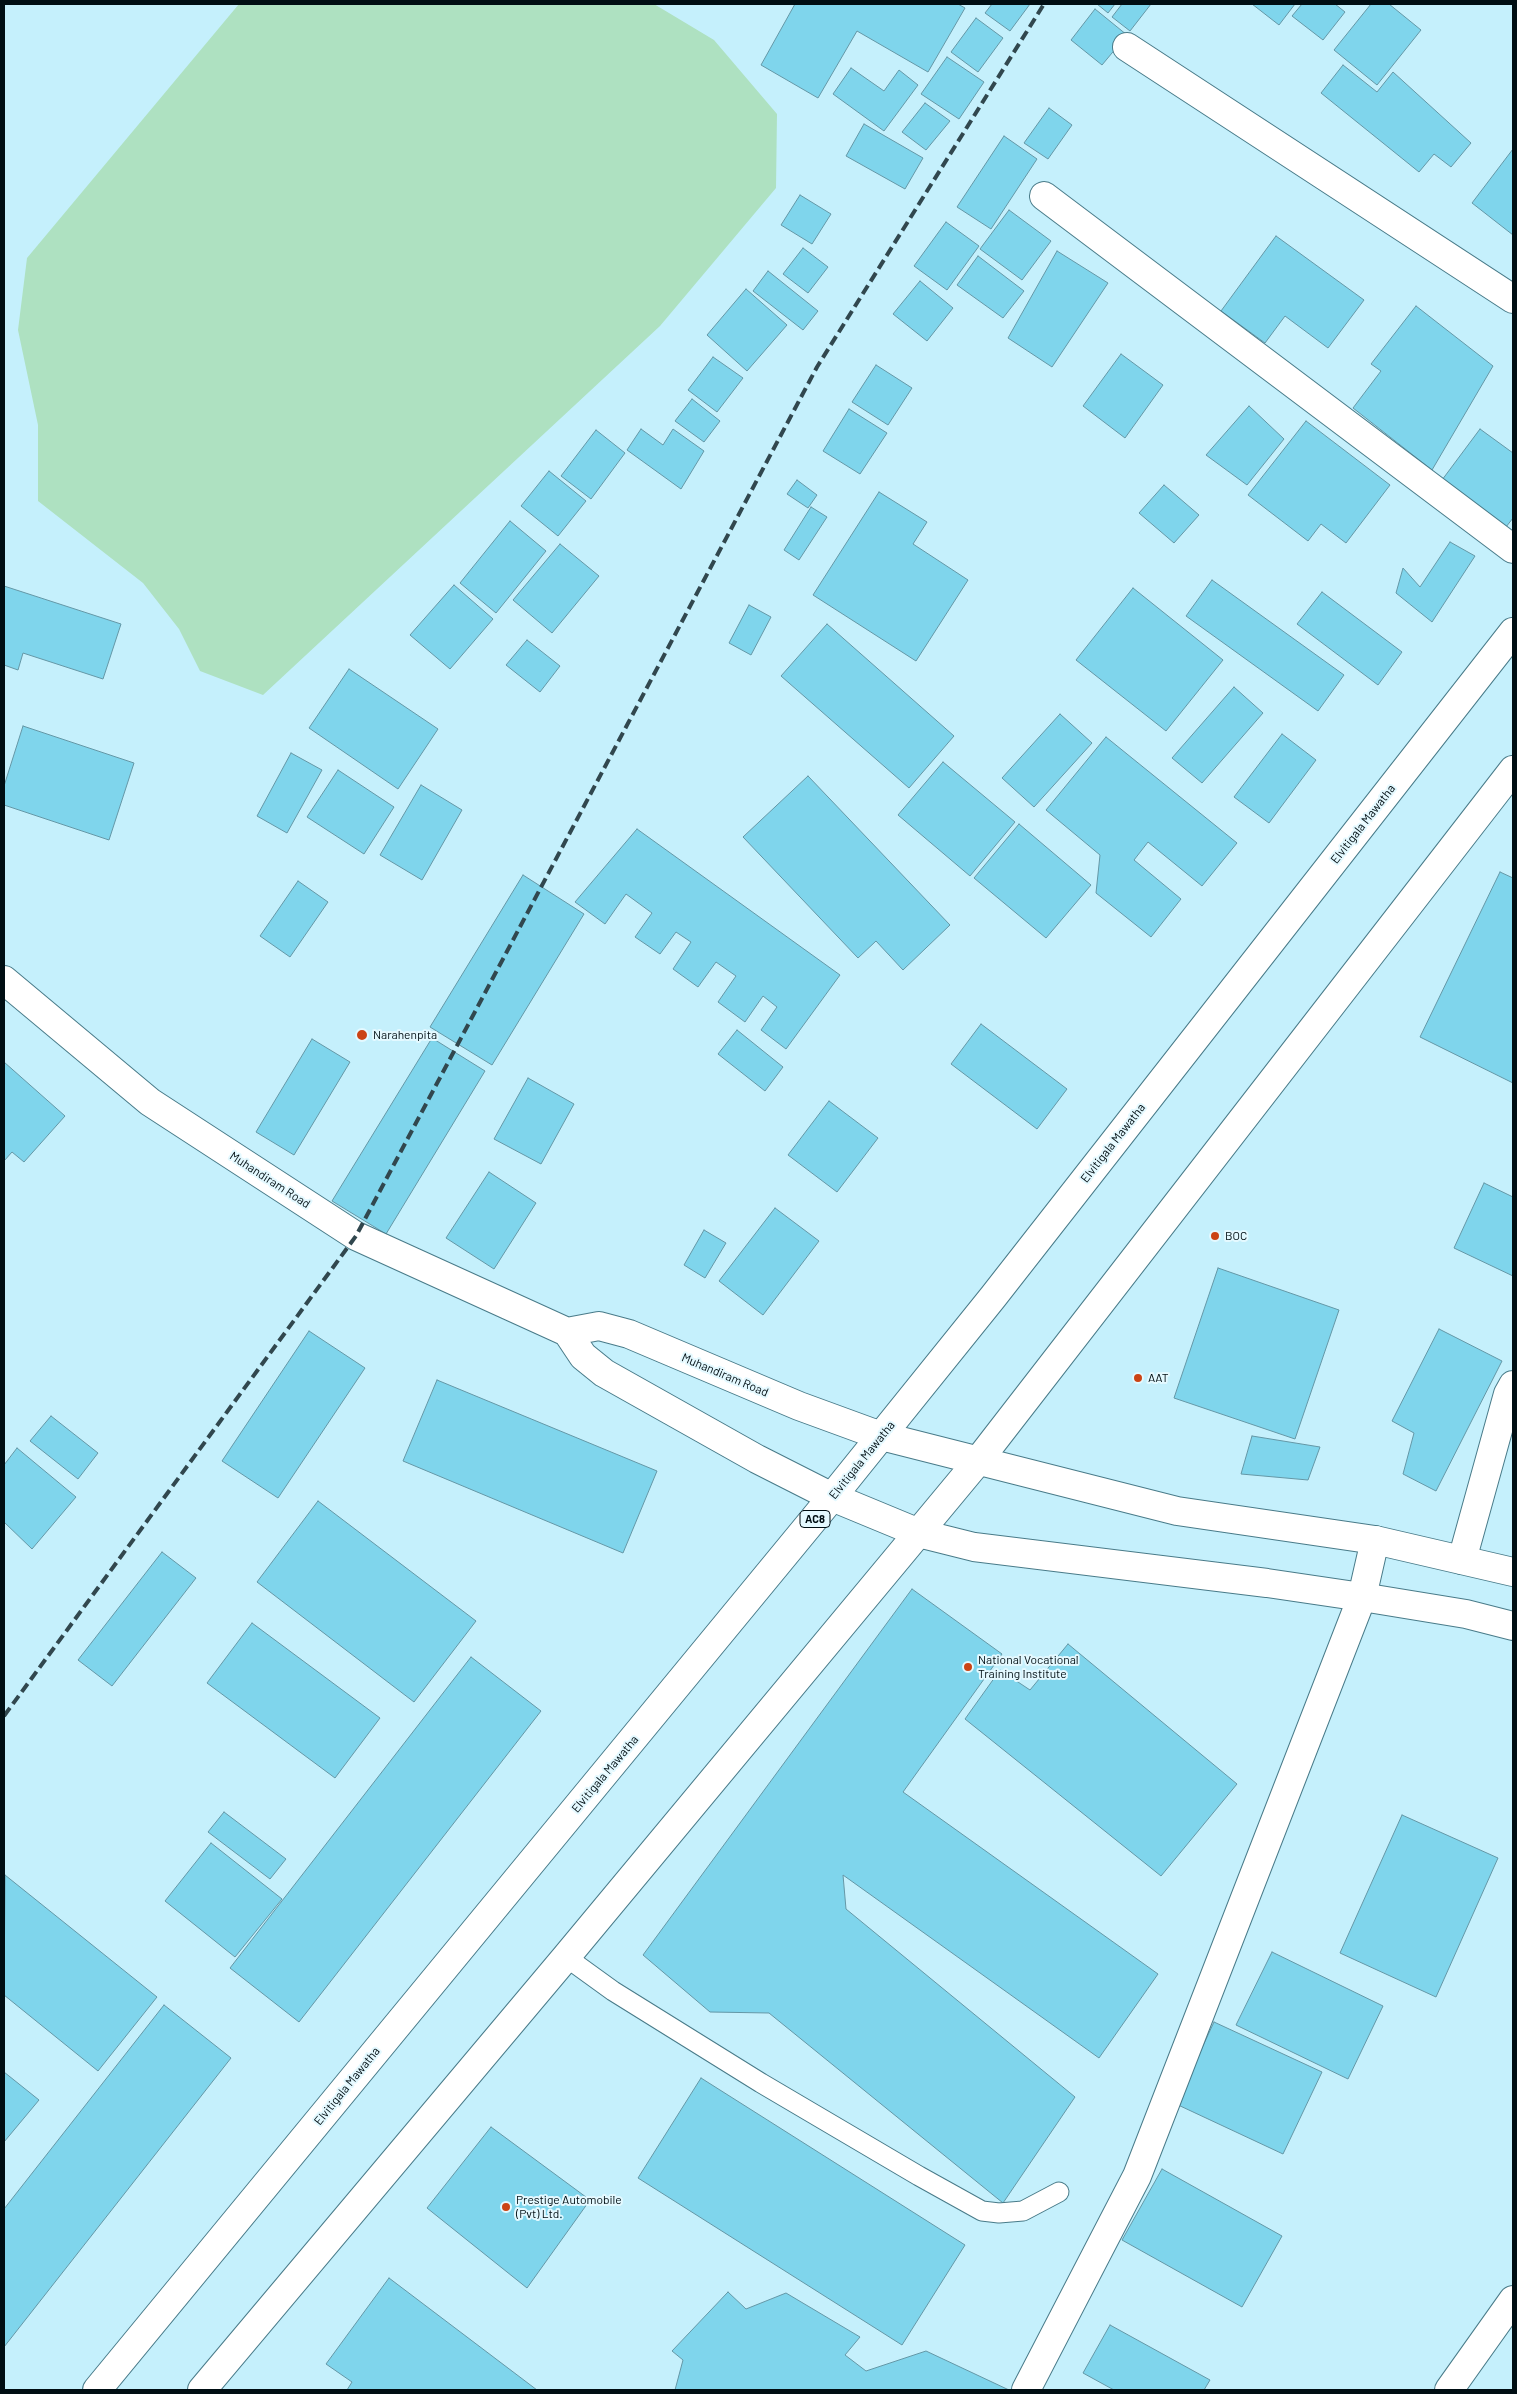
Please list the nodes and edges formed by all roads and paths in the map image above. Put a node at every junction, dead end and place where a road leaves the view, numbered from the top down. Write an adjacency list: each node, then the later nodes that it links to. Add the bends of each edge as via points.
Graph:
1 (1127, 47): 3 (main road)
2 (1044, 196): 4 (main road)
3 (1513, 299)
4 (1513, 549)
5 (1513, 632): 10 (main road, Elvitigala Mawatha / AC8, via 999,1290)
6 (1513, 770): 11 (main road)
7 (4, 980): 8 (main road, Muhandiram Road, via 150,1102 356,1236)
8 (567, 1332): 10 (main road, Muhandiram Road, via 599,1326 629,1334 799,1406); 12 (main road, via 583,1356 604,1373)
9 (1513, 1385): 15 (main road)
10 (881, 1436): 11 (main road, Muhandiram Road); 12 (main road, Elvitigala Mawatha / AC8)
11 (978, 1461): 13 (main road); 14 (main road, Muhandiram Road, via 1177,1511)
12 (832, 1497): 13 (main road); 22 (main road, Elvitigala Mawatha / AC8)
13 (919, 1533): 17 (main road, via 974,1547); 19 (main road)
14 (1375, 1540): 15 (main road, Muhandiram Road); 17 (main road)
15 (1462, 1560): 16 (main road, Muhandiram Road)
16 (1513, 1572)
17 (1362, 1597): 18 (main road, via 1466,1614); 24 (main road, via 1137,2176)
18 (1513, 1626)
19 (566, 1957): 20 (lane, via 761,2083 982,2210 1023,2212); 23 (main road)
20 (1059, 2192)
21 (1513, 2300): 25 (main road)
22 (97, 2390)
23 (202, 2390)
24 (1026, 2390)
25 (1449, 2390)

